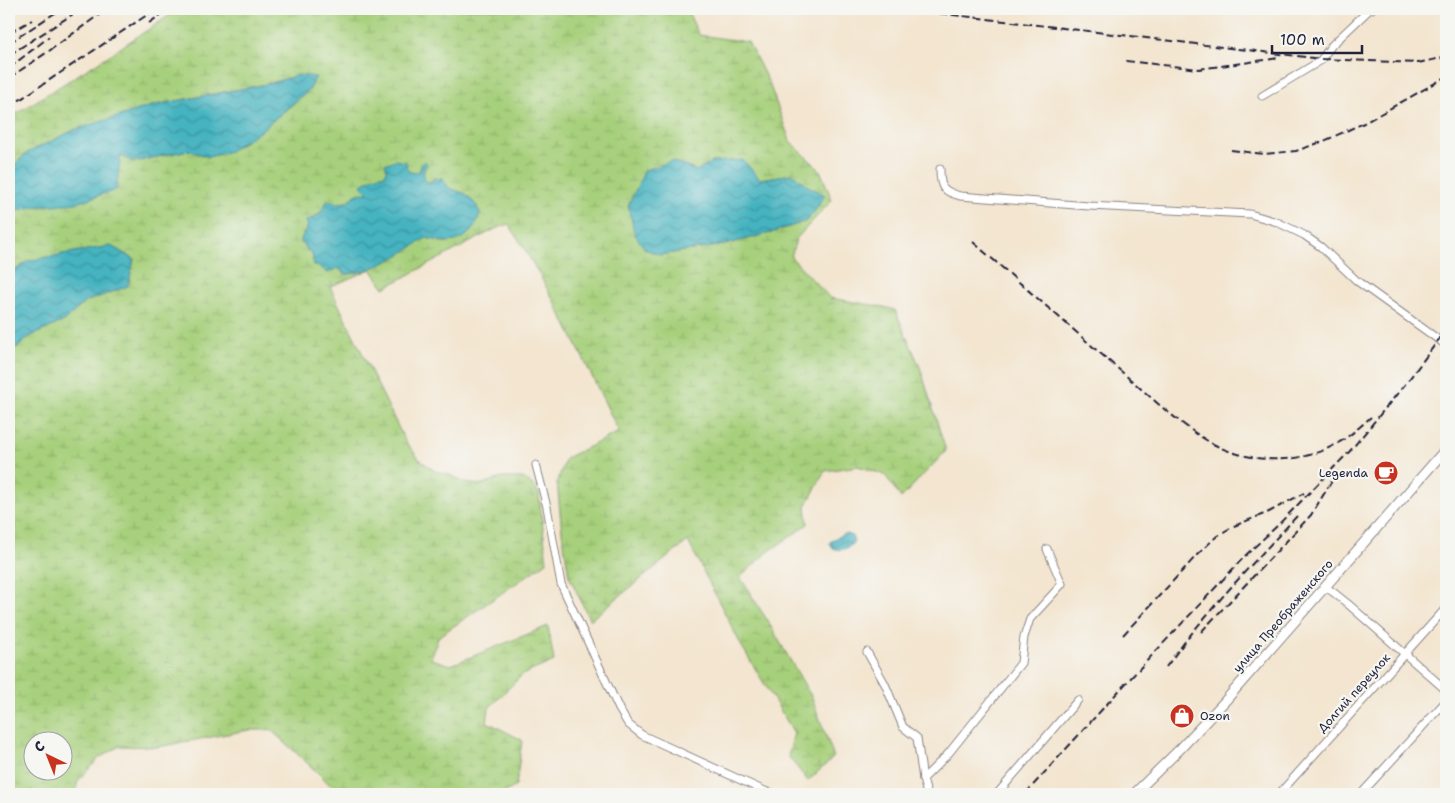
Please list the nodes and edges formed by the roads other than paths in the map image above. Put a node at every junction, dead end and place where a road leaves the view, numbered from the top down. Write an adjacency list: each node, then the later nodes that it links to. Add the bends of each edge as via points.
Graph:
1 (1372, 9): 2 (street, via 1332,45 1320,61)
2 (1262, 96)
3 (940, 169): 4 (street, via 941,186 950,194 960,196 1250,214 1277,222 1321,247 1357,281)
4 (1446, 345)
5 (1446, 449): 8 (street, улица Преображенского)
6 (536, 464): 17 (street, via 561,584 628,724 642,735)
7 (1047, 549): 15 (street, via 1062,584 1030,619 1021,664 948,754)
8 (1324, 587): 11 (street, via 1348,604); 20 (street, улица Преображенского, via 1225,701)
9 (1446, 608): 11 (street, Долгий переулок)
10 (867, 652): 15 (street, via 903,727 917,738)
11 (1404, 655): 12 (street); 21 (street, Долгий переулок)
12 (1446, 690)
13 (1078, 700): 19 (street)
14 (1446, 701): 22 (street)
15 (923, 778): 18 (street)
16 (1446, 791): 23 (street)
17 (776, 794)
18 (927, 794)
19 (997, 794)
20 (1134, 794)
21 (1279, 794)
22 (1361, 794)
23 (1443, 794)

